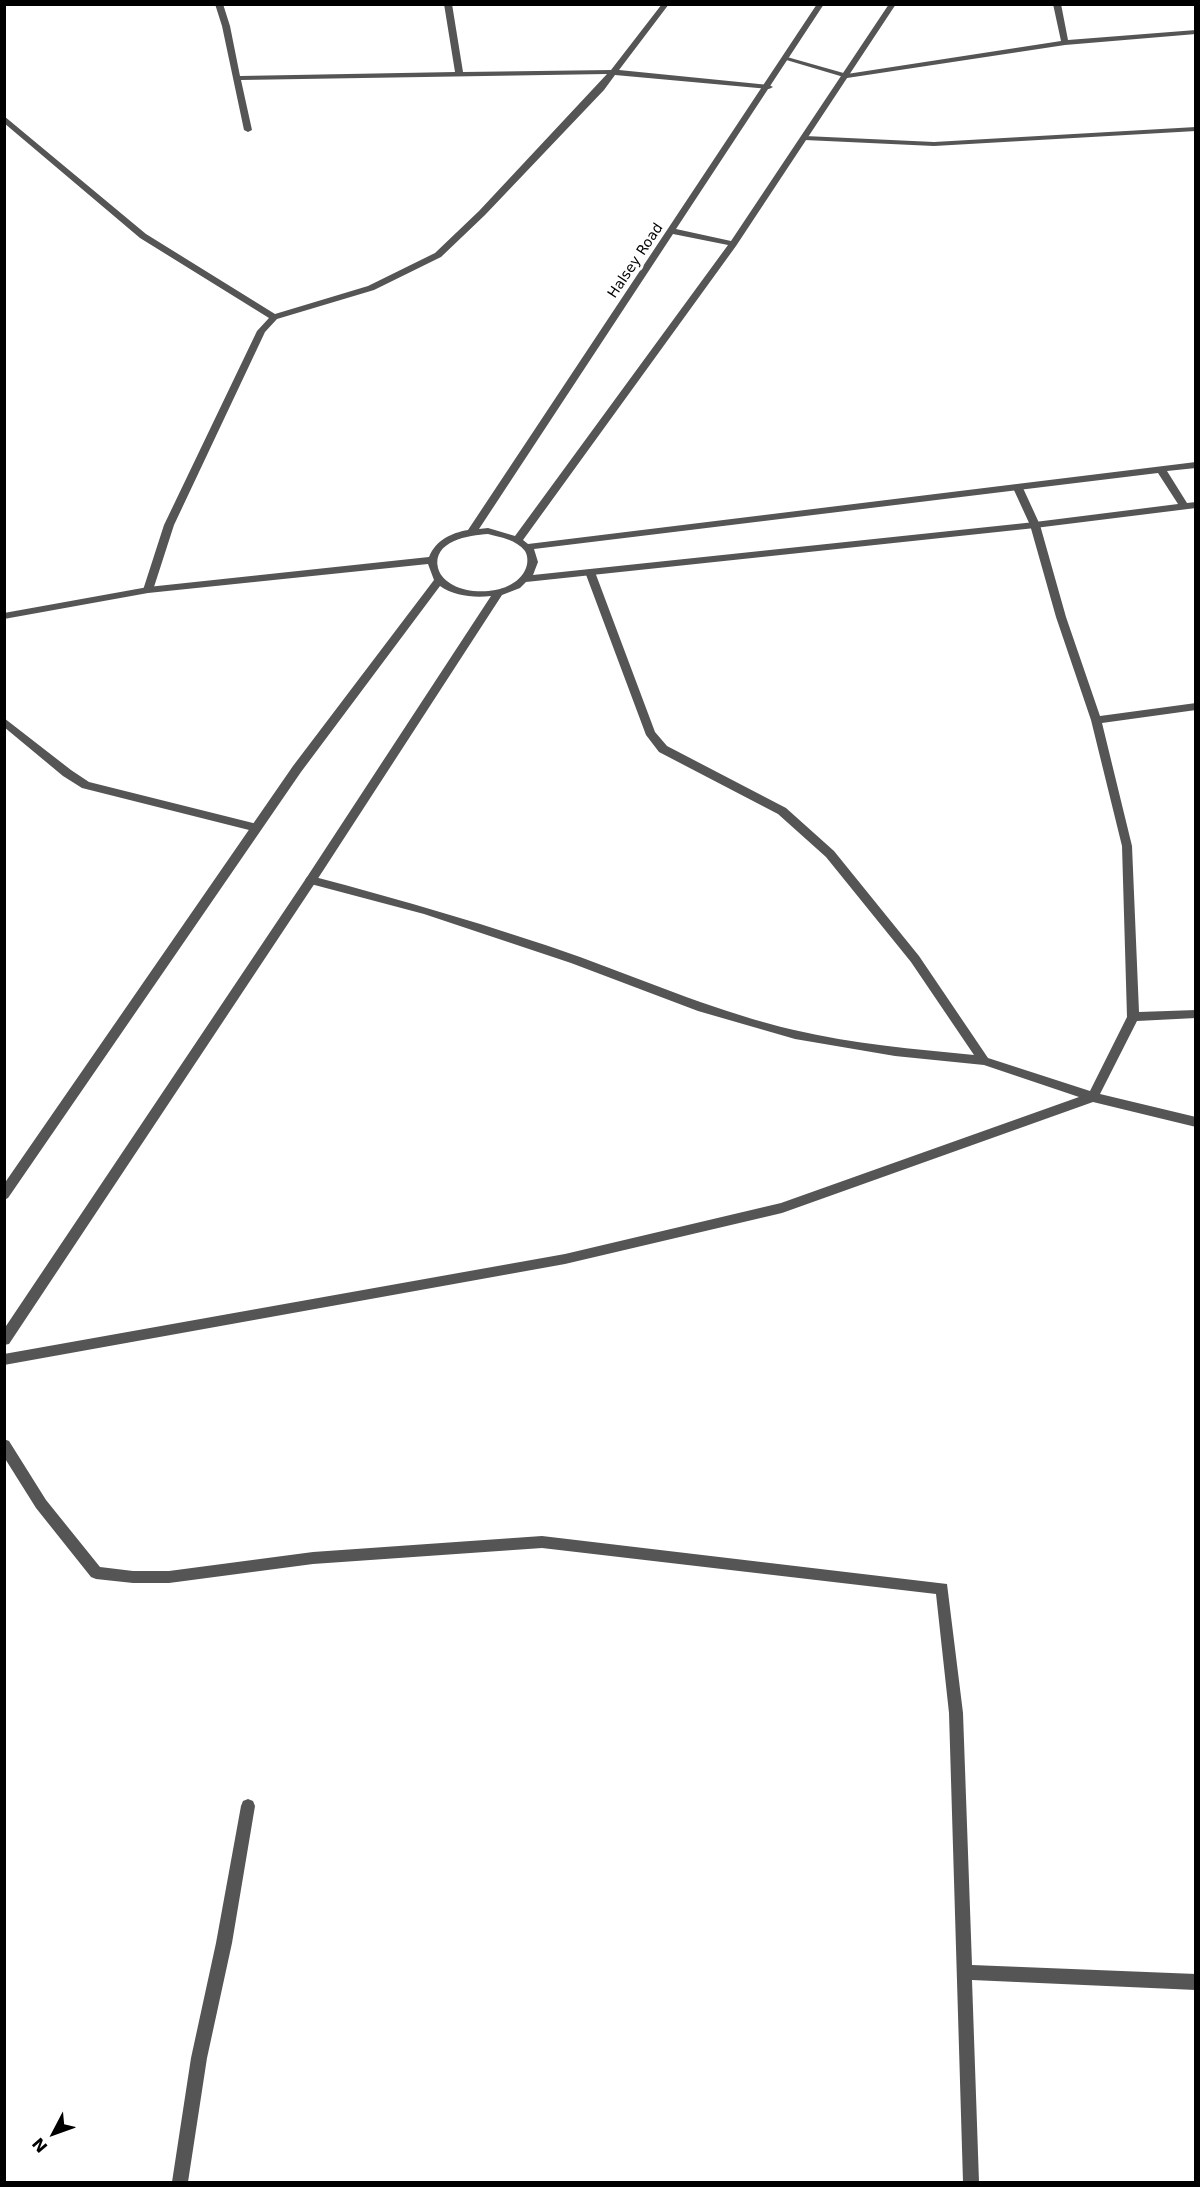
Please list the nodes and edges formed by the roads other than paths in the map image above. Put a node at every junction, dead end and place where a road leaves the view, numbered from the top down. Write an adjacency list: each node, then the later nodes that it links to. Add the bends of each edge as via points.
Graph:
1 (219, 4): 13 (street)
2 (448, 4): 11 (street)
3 (666, 4): 10 (street)
4 (821, 4): 9 (street, Halsey Road)
5 (893, 4): 12 (street)
6 (1058, 4): 8 (street)
7 (1196, 32): 8 (street)
8 (1065, 43): 12 (street)
9 (787, 59): 12 (street); 14 (street, Halsey Road)
10 (613, 72): 11 (street); 14 (street); 21 (street, via 438,255 371,288)
11 (459, 73): 13 (street)
12 (847, 76): 18 (street)
13 (237, 78): 17 (street)
14 (769, 87): 19 (street, Halsey Road)
15 (4, 118): 21 (street, via 143,236)
16 (1196, 129): 18 (street, via 944,144)
17 (248, 130)
18 (805, 138): 20 (street)
19 (672, 231): 20 (street); 28 (street, Halsey Road)
20 (733, 244): 29 (street)
21 (274, 317): 35 (street, via 261,332 169,525)
22 (1196, 465): 23 (street)
23 (1161, 470): 24 (street); 26 (street)
24 (1018, 488): 27 (street); 30 (street)
25 (1196, 505): 26 (street)
26 (1184, 506): 27 (street)
27 (1035, 525): 32 (street); 39 (street)
28 (472, 532): 29 (street, via 488,531); 31 (street, via 444,542)
29 (518, 539): 30 (street)
30 (529, 548): 33 (street, via 534,558 533,569)
31 (432, 560): 34 (street); 35 (street)
32 (590, 572): 33 (street); 45 (street, via 650,733 663,749 782,811 830,854 915,959)
33 (526, 579): 36 (street)
34 (439, 580): 36 (street, via 463,593); 41 (street)
35 (148, 591): 37 (street)
36 (498, 593): 42 (street)
37 (4, 616)
38 (1196, 706): 39 (street)
39 (1096, 720): 44 (street, via 1127,846)
40 (4, 721): 41 (street, via 86,785)
41 (257, 828): 48 (street)
42 (311, 880): 45 (street, via 426,911 702,1008 795,1035 895,1052); 49 (street)
43 (1196, 1014): 44 (street)
44 (1133, 1017): 46 (street)
45 (984, 1061): 46 (street)
46 (1093, 1097): 47 (street); 50 (street, via 782,1209 565,1260)
47 (1196, 1122)
48 (4, 1195)
49 (4, 1340)
50 (4, 1360)
51 (4, 1445): 53 (street, via 42,1504 96,1573 169,1577 314,1558 542,1542 942,1588 956,1713)
52 (248, 1806): 55 (street, via 199,2058)
53 (964, 1972): 54 (street); 56 (street)
54 (1196, 1982)
55 (180, 2182)
56 (971, 2182)

